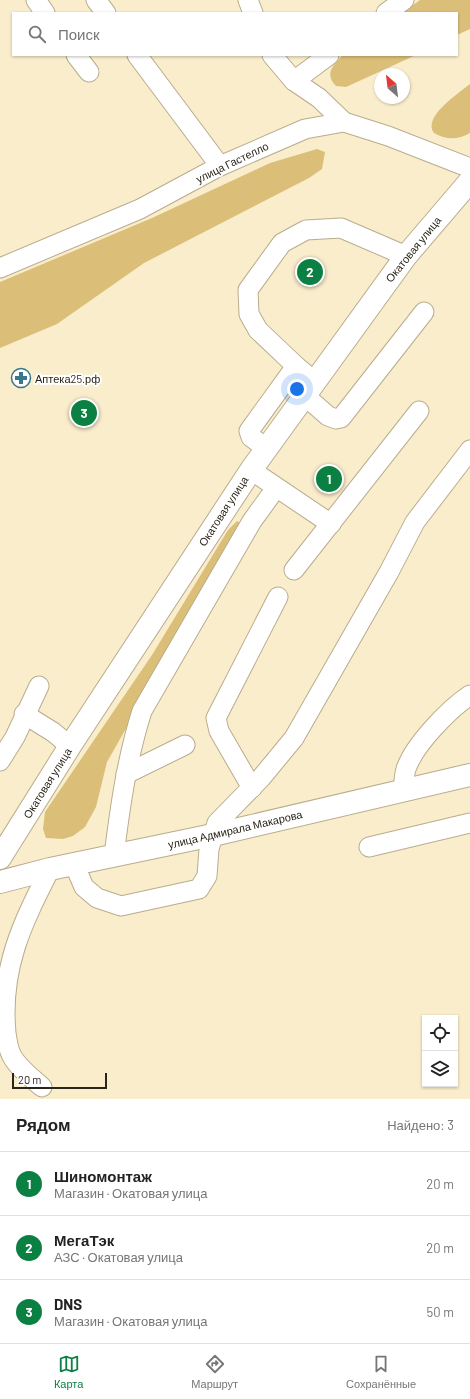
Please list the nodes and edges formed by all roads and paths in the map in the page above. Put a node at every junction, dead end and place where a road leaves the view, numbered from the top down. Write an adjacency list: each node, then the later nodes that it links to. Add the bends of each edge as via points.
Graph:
1 (36, 0): 5 (lane)
2 (96, 0): 6 (lane)
3 (248, 0): 7 (lane)
4 (404, 0): 8 (lane)
5 (44, 12)
6 (105, 12)
7 (253, 12)
8 (387, 12)
9 (77, 56): 13 (lane)
10 (139, 56): 16 (lane)
11 (273, 56): 14 (lane)
12 (328, 56): 14 (lane)
13 (89, 72)
14 (294, 81): 15 (lane, via 318,98)
15 (344, 122): 16 (lane, улица Гастелло, via 305,129); 17 (lane, улица Гастелло)
16 (220, 166): 20 (lane, улица Гастелло, via 140,209)
17 (470, 168)
18 (470, 181): 19 (main road, Окатовая улица)
19 (406, 256): 22 (lane, via 341,228 306,230 282,243 248,290 249,314 258,330); 23 (main road, Окатовая улица)
20 (0, 268)
21 (424, 312): 23 (lane, via 341,418 328,416)
22 (296, 366): 23 (lane); 25 (lane, via 249,431 251,437)
23 (309, 388): 25 (main road, Окатовая улица)
24 (419, 411): 29 (lane)
25 (266, 448): 27 (main road, Окатовая улица)
26 (470, 450): 40 (lane, via 415,522 390,572 294,738)
27 (251, 470): 28 (lane); 36 (main road, Окатовая улица)
28 (276, 488): 29 (lane); 38 (lane, via 252,521 142,711)
29 (331, 524): 30 (lane)
30 (294, 570)
31 (278, 596): 40 (lane, via 216,718 219,730)
32 (38, 686): 34 (lane)
33 (470, 695): 41 (lane, via 454,706 415,751 406,769)
34 (24, 714): 36 (lane); 37 (lane, via 15,737)
35 (185, 745): 38 (lane)
36 (70, 746): 46 (main road, Окатовая улица)
37 (0, 761)
38 (126, 774): 45 (lane)
39 (470, 775): 41 (main road, улица Адмирала Макарова)
40 (252, 788): 43 (lane, via 217,824)
41 (403, 790): 43 (main road, улица Адмирала Макарова)
42 (470, 823): 44 (lane)
43 (213, 835): 45 (main road, улица Адмирала Макарова); 47 (lane, via 207,876 199,889 121,906 97,898 84,887)
44 (369, 847)
45 (114, 856): 47 (main road, улица Адмирала Макарова)
46 (0, 858)
47 (74, 864): 48 (main road, улица Адмирала Макарова)
48 (50, 869): 49 (main road, улица Адмирала Макарова); 50 (lane, via 14,938 2,979 2,1016 11,1054)
49 (0, 882)
50 (42, 1087)

